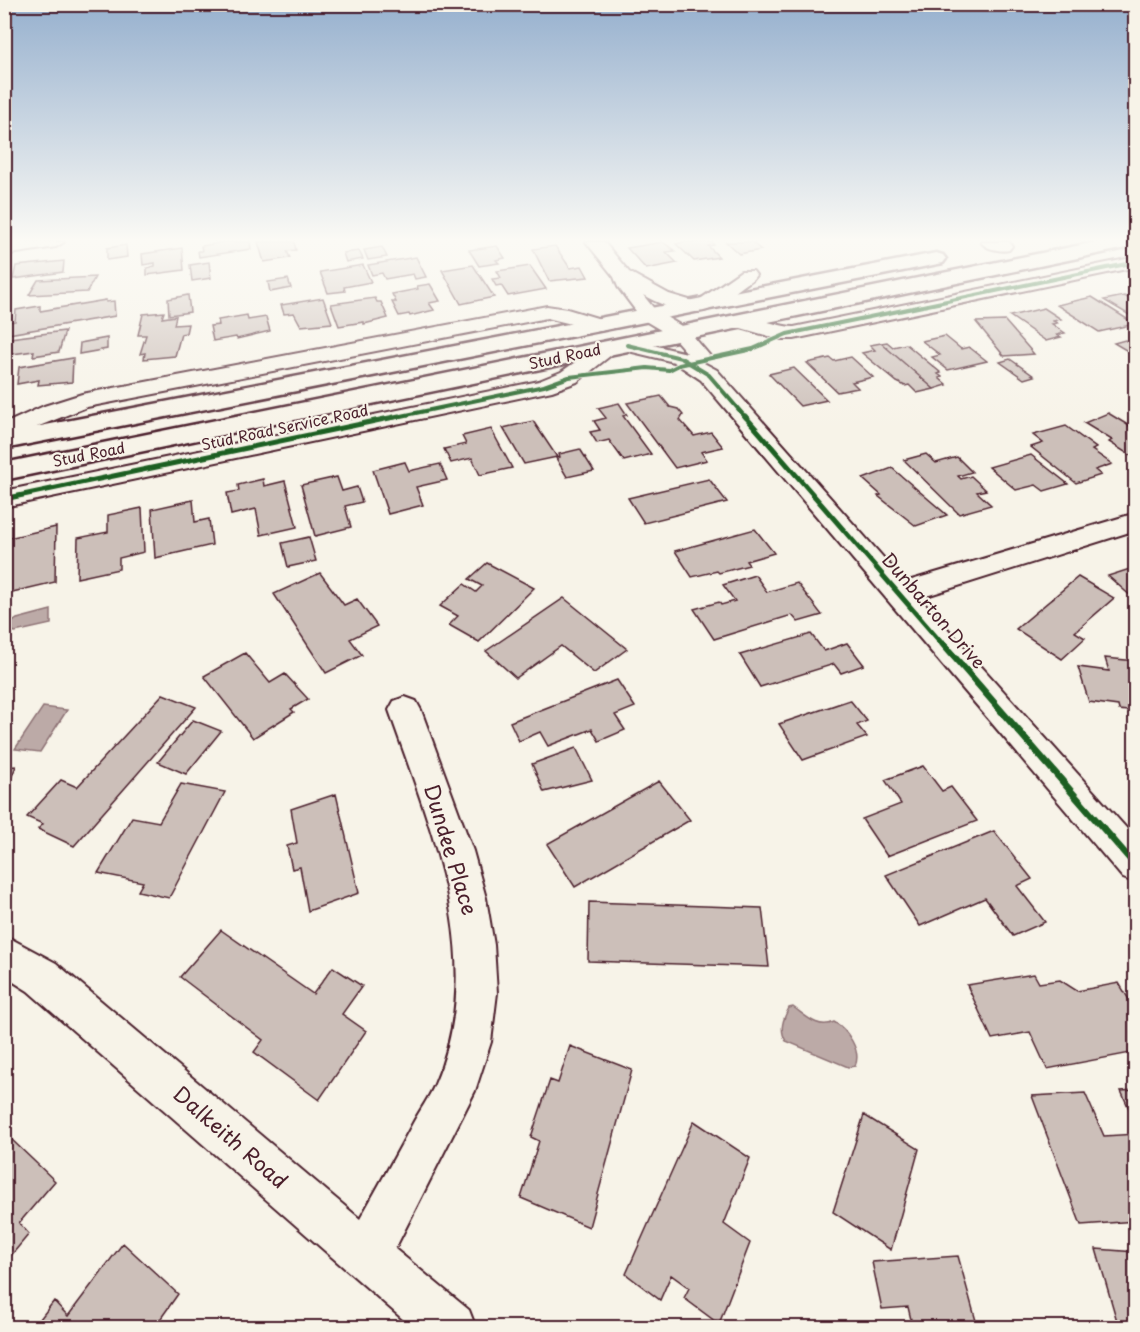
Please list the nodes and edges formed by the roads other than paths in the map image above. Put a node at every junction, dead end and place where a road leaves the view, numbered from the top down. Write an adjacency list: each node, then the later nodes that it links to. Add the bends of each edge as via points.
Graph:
1 (640, 304): 8 (street)
2 (690, 304): 7 (street)
3 (701, 304): 7 (street)
4 (707, 304): 7 (main road, Stud Road)
5 (827, 304): 9 (main road, Stud Road)
6 (933, 304): 9 (street, via 794,333 779,333)
7 (698, 306): 8 (main road, Stud Road)
8 (649, 315): 10 (street, Dunbarton Drive); 11 (main road, Stud Road)
9 (741, 322): 10 (main road, Stud Road)
10 (681, 334): 11 (main road, Stud Road); 12 (street, Dunbarton Drive, via 704,360)
11 (612, 339): 12 (street, Dunbarton Drive, via 681,358); 13 (street, via 567,315 547,312 82,401); 14 (main road, Stud Road); 15 (main road, Stud Road); 16 (street, Stud Road Service Road, via 569,377 544,386)
12 (709, 375): 18 (street, Dunbarton Drive)
13 (4, 433)
14 (4, 441)
15 (4, 472)
16 (4, 499)
17 (1136, 521): 18 (street)
18 (898, 594): 20 (street, Dunbarton Drive)
19 (405, 710): 22 (street, Dundee Place, via 468,897 476,939 475,1012 454,1092)
20 (1136, 867)
21 (4, 954): 22 (street, Dalkeith Road, via 42,977)
22 (366, 1256): 23 (street, Dalkeith Road)
23 (451, 1328)

